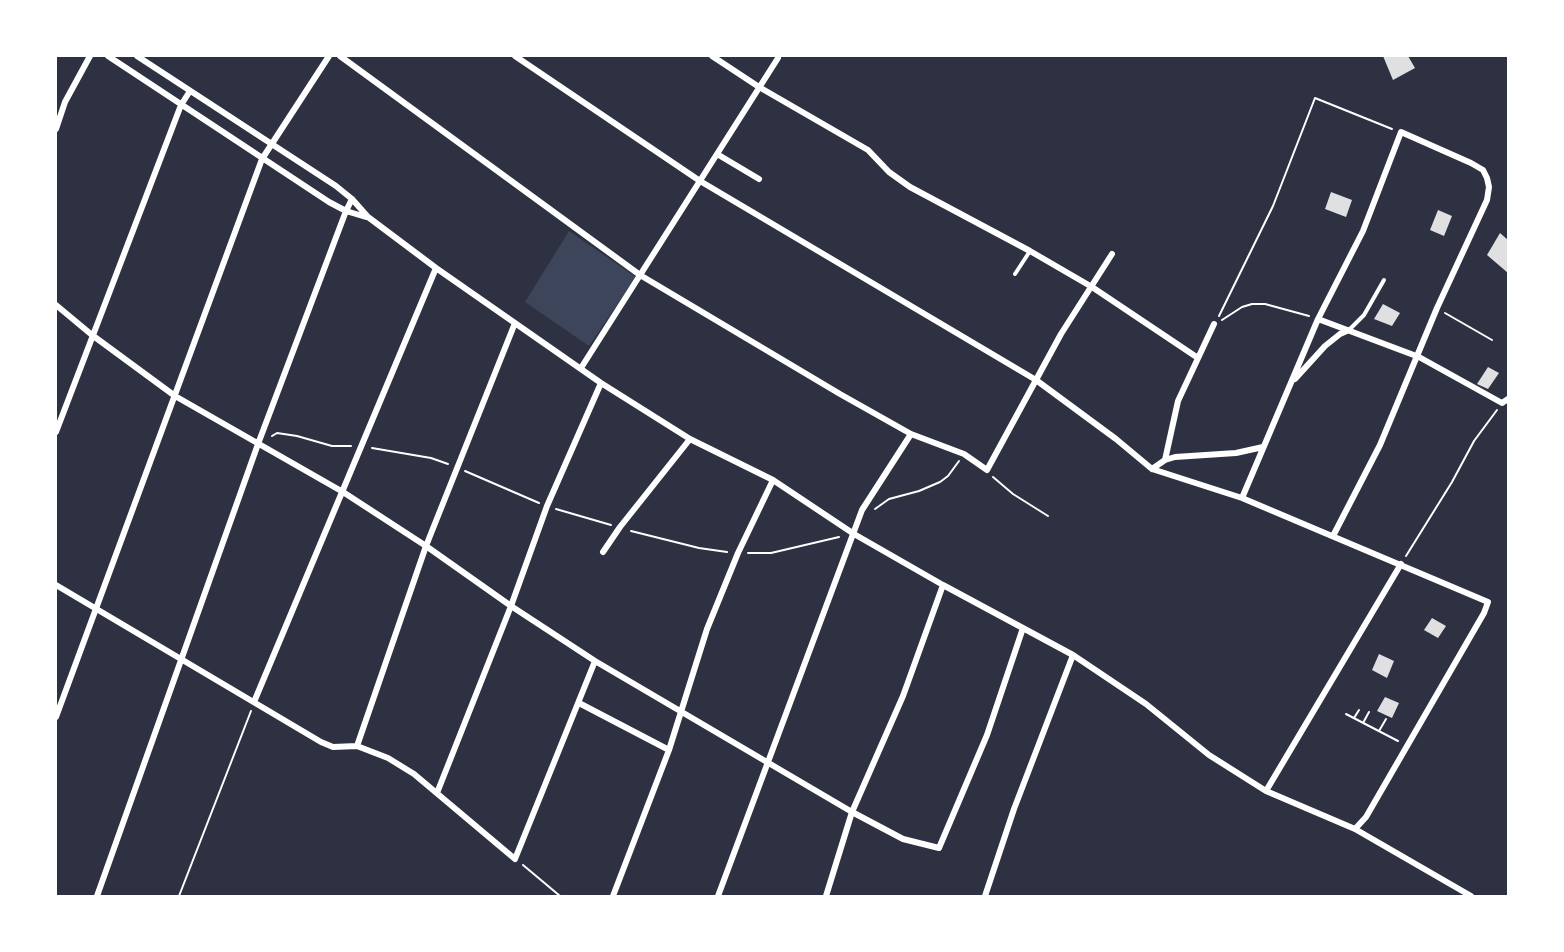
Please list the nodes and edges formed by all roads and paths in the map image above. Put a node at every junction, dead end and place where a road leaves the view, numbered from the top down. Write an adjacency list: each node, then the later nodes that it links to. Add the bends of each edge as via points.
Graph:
1 (90, 56): 12 (street, via 65,102)
2 (108, 56): 11 (street)
3 (137, 56): 10 (street)
4 (329, 56): 14 (street)
5 (340, 56): 26 (street)
6 (515, 56): 18 (street)
7 (712, 56): 9 (street)
8 (778, 58): 9 (street)
9 (759, 87): 15 (street); 22 (street, via 868,150 910,187)
10 (190, 91): 11 (street); 14 (street)
11 (181, 105): 16 (street); 35 (street)
12 (56, 129)
13 (1401, 132): 30 (street, via 1483,170 1489,187 1487,200); 31 (street, via 1363,231); 33 (path, via 1316,98 1273,206)
14 (271, 144): 16 (street); 19 (street)
15 (717, 154): 17 (street); 18 (street)
16 (262, 159): 20 (street); 43 (street)
17 (759, 179)
18 (700, 181): 26 (street); 40 (street)
19 (352, 199): 20 (street); 21 (street)
20 (346, 211): 21 (street); 49 (street)
21 (368, 217): 24 (street)
22 (1029, 251): 25 (lane); 28 (street)
23 (1112, 254): 28 (street)
24 (436, 268): 32 (street); 56 (street)
25 (1015, 274)
26 (640, 275): 39 (street); 47 (street)
27 (1384, 280): 34 (lane, via 1364,315)
28 (1092, 287): 37 (street); 40 (street)
29 (56, 304): 35 (street)
30 (1437, 308): 36 (path); 38 (street)
31 (1318, 319): 33 (path, via 1252,304); 34 (street); 42 (street)
32 (514, 322): 39 (street); 62 (street)
33 (1215, 324): 37 (street)
34 (1349, 330): 38 (street); 42 (street, via 1325,346)
35 (92, 335): 43 (street); 46 (street)
36 (1492, 340)
37 (1198, 357): 52 (street, via 1178,401)
38 (1419, 357): 45 (street); 61 (street)
39 (582, 368): 41 (street)
40 (1036, 380): 53 (street); 54 (street)
41 (601, 383): 48 (street); 67 (street, via 547,506)
42 (1291, 384): 50 (street)
43 (175, 396): 49 (street); 68 (street)
44 (1509, 399): 45 (street)
45 (1502, 403): 64 (path, via 1474,441)
46 (56, 432)
47 (911, 434): 51 (street); 60 (street, via 862,510)
48 (690, 439): 55 (street); 63 (street)
49 (258, 444): 56 (street); 71 (street)
50 (1263, 447): 52 (street); 57 (street)
51 (964, 454): 54 (street); 58 (path, via 940,482 889,499)
52 (1165, 460): 53 (street)
53 (1152, 469): 57 (street)
54 (987, 470): 59 (path, via 1013,494)
55 (773, 480): 60 (street); 76 (street, via 707,629)
56 (343, 492): 62 (street); 73 (street)
57 (1242, 498): 61 (street)
58 (875, 509)
59 (1048, 516)
60 (854, 534): 66 (street); 87 (street)
61 (1333, 536): 64 (street)
62 (426, 546): 67 (street); 85 (street)
63 (603, 552)
64 (1401, 564): 88 (street); 91 (street, via 1488,602 1366,817)
65 (56, 585): 68 (street)
66 (943, 585): 69 (street); 90 (street, via 903,696)
67 (511, 606): 72 (street); 89 (street)
68 (95, 608): 71 (street); 79 (street)
69 (1023, 628): 70 (street); 90 (street, via 987,735 939,849 903,839)
70 (1072, 654): 88 (street, via 1146,704 1209,755); 99 (street)
71 (181, 660): 73 (street); 93 (street)
72 (595, 661): 74 (street); 76 (street)
73 (254, 702): 85 (street, via 321,742 333,747); 94 (path)
74 (579, 703): 86 (street); 92 (street)
75 (1359, 710): 80 (path)
76 (680, 711): 86 (street); 87 (street)
77 (1369, 712): 82 (path)
78 (1346, 714): 80 (path)
79 (56, 717)
80 (1354, 718): 82 (path)
81 (1386, 719): 83 (path)
82 (1363, 723): 83 (path)
83 (1379, 731): 84 (path)
84 (1398, 741)
85 (357, 747): 89 (street, via 388,758)
86 (669, 750): 96 (street)
87 (767, 762): 90 (street); 97 (street)
88 (1266, 791): 91 (street)
89 (437, 793): 92 (street)
90 (852, 812): 98 (street)
91 (1355, 829): 100 (street)
92 (516, 859): 95 (path)
93 (97, 897)
94 (179, 897)
95 (560, 897)
96 (613, 897)
97 (718, 897)
98 (826, 897)
99 (985, 897)
100 (1471, 897)

